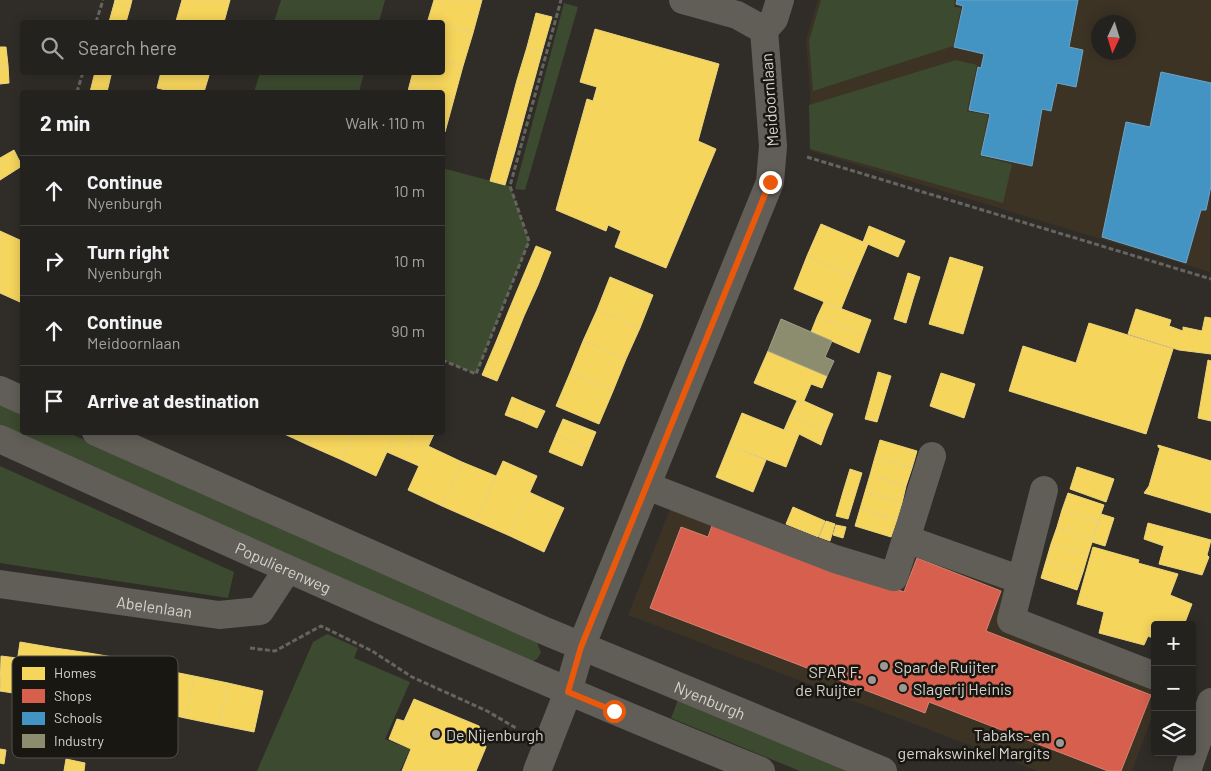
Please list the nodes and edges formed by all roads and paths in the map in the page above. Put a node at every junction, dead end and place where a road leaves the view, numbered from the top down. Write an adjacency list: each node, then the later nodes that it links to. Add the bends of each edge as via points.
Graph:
1 (103, 0): 5 (path)
2 (561, 0): 11 (path, via 510,186 529,242 476,374)
3 (683, 0): 6 (street, via 737,15)
4 (780, 0): 6 (street, Meidoornlaan, via 774,19)
5 (97, 20)
6 (764, 30): 9 (street, Meidoornlaan)
7 (82, 75): 8 (path)
8 (78, 90)
9 (773, 146): 10 (path); 17 (street, Meidoornlaan, via 770,182)
10 (1211, 279)
11 (445, 361)
12 (0, 390): 13 (street)
13 (20, 399)
14 (103, 435): 23 (street)
15 (0, 439): 20 (street, Populierenweg)
16 (932, 456): 19 (street)
17 (647, 486): 19 (street, via 836,559 894,577); 23 (street, Meidoornlaan)
18 (1044, 490): 21 (street)
19 (906, 539): 21 (street)
20 (287, 570): 22 (street, Abelenlaan, via 260,611 219,615); 26 (street, Populierenweg)
21 (1021, 580): 25 (street, via 1011,620)
22 (0, 584)
23 (581, 647): 26 (street); 33 (street, Nyenburgh)
24 (248, 648): 30 (path, via 274,652 321,626 372,650 412,677 487,711)
25 (1151, 674)
26 (568, 692): 30 (street); 32 (street)
27 (1196, 692): 28 (street)
28 (1211, 698)
29 (1211, 702): 34 (street)
30 (547, 746): 31 (street)
31 (537, 771)
32 (761, 771)
33 (883, 771)
34 (1187, 771)

